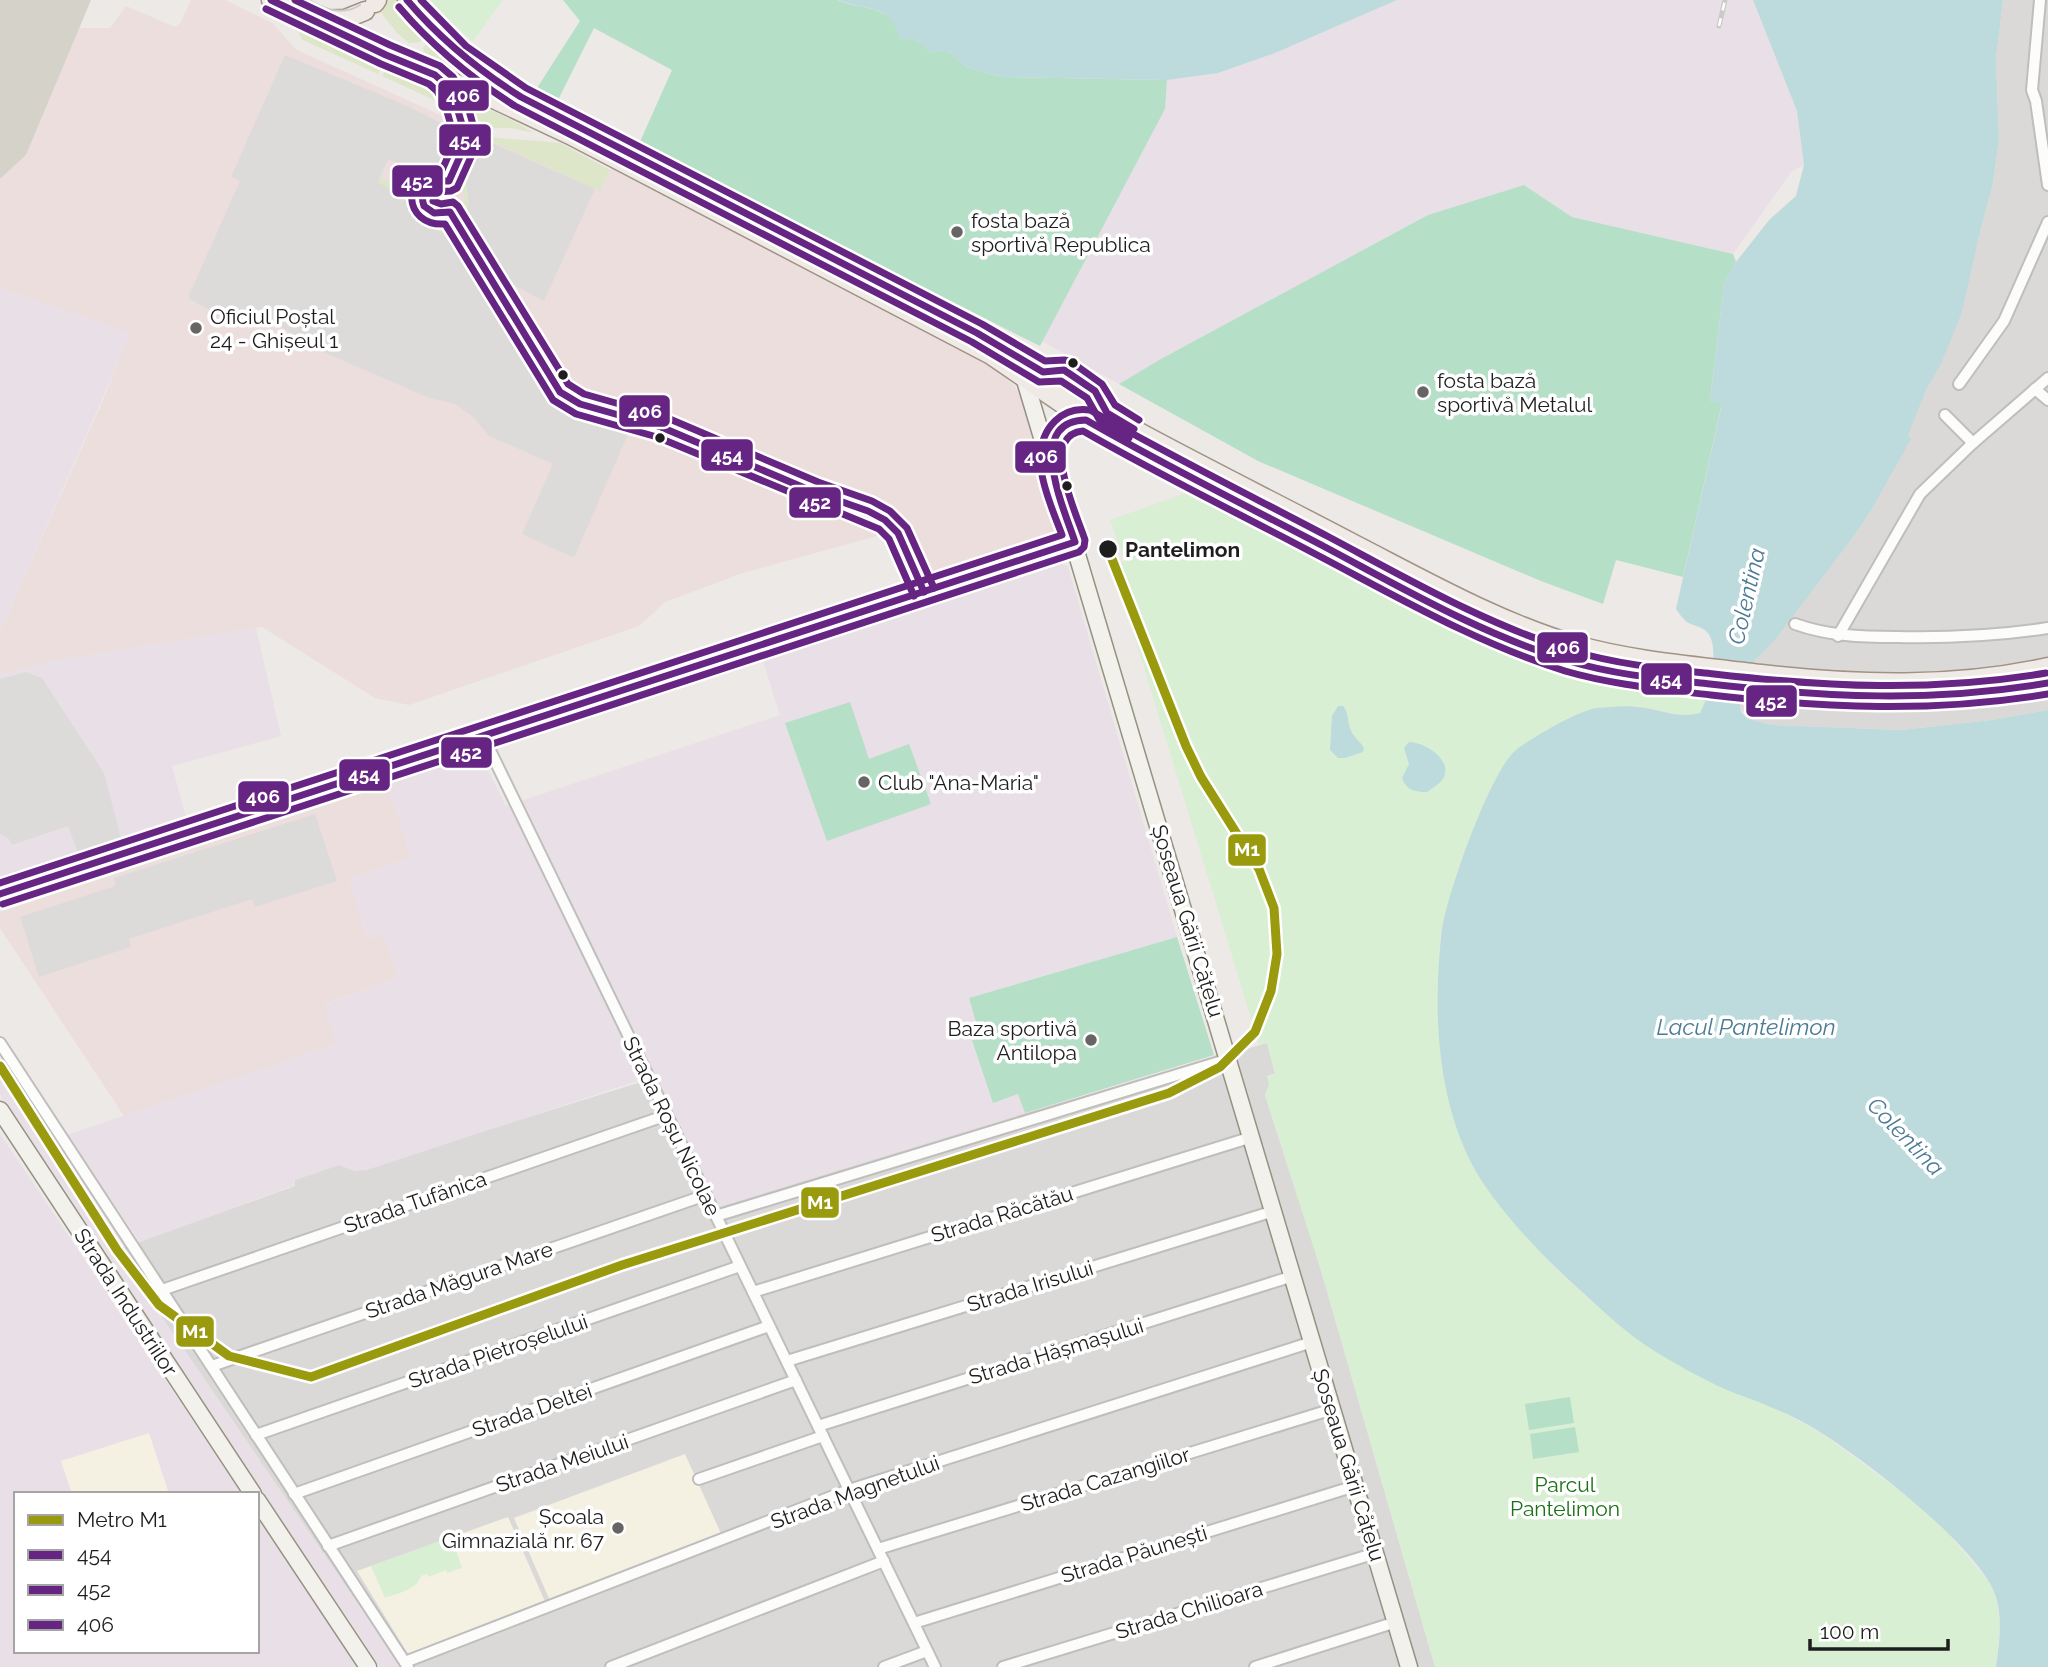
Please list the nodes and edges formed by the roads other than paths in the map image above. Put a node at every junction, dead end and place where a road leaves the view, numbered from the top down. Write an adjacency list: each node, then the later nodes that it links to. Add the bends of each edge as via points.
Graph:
1 (271, 0): 5 (main road)
2 (407, 0): 10 (main road, via 428,26 488,78)
3 (2040, 0): 6 (street)
4 (372, 5): 5 (main road, via 345,19)
5 (310, 19): 12 (main road, via 570,135 991,355)
6 (2042, 24): 7 (street, via 2032,90)
7 (2042, 102): 8 (street)
8 (2048, 185)
9 (2048, 222): 14 (street, via 2004,321)
10 (1013, 354): 11 (main road); 12 (main road, Șoseaua Gării Cățelu)
11 (1043, 372): 12 (main road); 26 (main road, via 1137,430 1494,615)
12 (1024, 377): 18 (main road); 20 (main road, Șoseaua Gării Cățelu)
13 (2048, 378): 15 (street)
14 (1959, 384)
15 (2035, 389): 16 (street); 19 (street)
16 (2048, 400)
17 (1945, 415): 19 (street)
18 (1086, 420): 20 (main road, via 1072,419 1064,425); 26 (main road, via 1485,629 1610,671)
19 (1973, 443): 24 (street, via 1920,494)
20 (1051, 464): 21 (main road, Șoseaua Gării Cățelu)
21 (1075, 542): 29 (street); 32 (main road, Șoseaua Gării Cățelu)
22 (1795, 624): 24 (street)
23 (2048, 628): 24 (street, via 1996,636)
24 (1838, 636)
25 (2048, 667): 28 (main road)
26 (1668, 671): 28 (main road)
27 (2048, 682): 28 (main road, via 1920,698)
28 (1857, 690)
29 (483, 736): 30 (street); 34 (street, Strada Roșu Nicolae)
30 (0, 894)
31 (0, 1043): 41 (street)
32 (1229, 1059): 35 (main road, Șoseaua Gării Cățelu); 38 (street)
33 (0, 1110): 54 (main road, Strada Industriilor)
34 (667, 1115): 36 (street, Strada Roșu Nicolae); 41 (street, Strada Tufănica)
35 (1252, 1137): 37 (main road, Șoseaua Gării Cățelu); 42 (street, Strada Răcătău)
36 (706, 1195): 38 (street, Strada Roșu Nicolae); 46 (street, Strada Măgura Mare)
37 (1274, 1211): 40 (main road, Șoseaua Gării Cățelu); 45 (street, Strada Irisului)
38 (716, 1216): 39 (street, Strada Roșu Nicolae)
39 (740, 1266): 42 (street, Strada Roșu Nicolae); 50 (street, Strada Pietroșelului)
40 (1293, 1276): 44 (main road, Șoseaua Gării Cățelu); 49 (street, Strada Hășmașului)
41 (162, 1290): 46 (street)
42 (753, 1292): 43 (street, Strada Roșu Nicolae)
43 (769, 1326): 45 (street, Strada Roșu Nicolae); 55 (street, Strada Deltei)
44 (1312, 1342): 48 (main road, Șoseaua Gării Cățelu); 53 (street, Strada Magnetului)
45 (786, 1361): 47 (street, Strada Roșu Nicolae)
46 (212, 1366): 50 (street)
47 (796, 1380): 49 (street, Strada Roșu Nicolae); 57 (street, Strada Meiului)
48 (1333, 1409): 52 (main road, Șoseaua Gării Cățelu); 58 (street, Strada Cazangiilor)
49 (820, 1431): 51 (street, Strada Hășmașului); 53 (street, Strada Roșu Nicolae)
50 (256, 1435): 55 (street)
51 (699, 1479)
52 (1355, 1486): 59 (main road, Șoseaua Gării Cățelu); 62 (street, Strada Păunești)
53 (849, 1490): 58 (street, Strada Roșu Nicolae); 64 (street, Strada Magnetului)
54 (252, 1492)
55 (294, 1494): 57 (street)
56 (259, 1503): 65 (main road)
57 (328, 1546): 64 (street)
58 (878, 1549): 60 (street, Strada Roșu Nicolae)
59 (1376, 1553): 61 (main road, Șoseaua Gării Cățelu); 69 (street, Strada Chilioara)
60 (884, 1562): 62 (street, Strada Roșu Nicolae); 66 (street)
61 (1396, 1622): 70 (street); 71 (main road, Șoseaua Gării Cățelu)
62 (914, 1623): 63 (street, Strada Roșu Nicolae)
63 (927, 1651): 67 (street); 68 (street, Strada Roșu Nicolae)
64 (407, 1664)
65 (368, 1667)
66 (611, 1667)
67 (884, 1667)
68 (935, 1667)
69 (1003, 1667)
70 (1255, 1667)
71 (1409, 1667)

